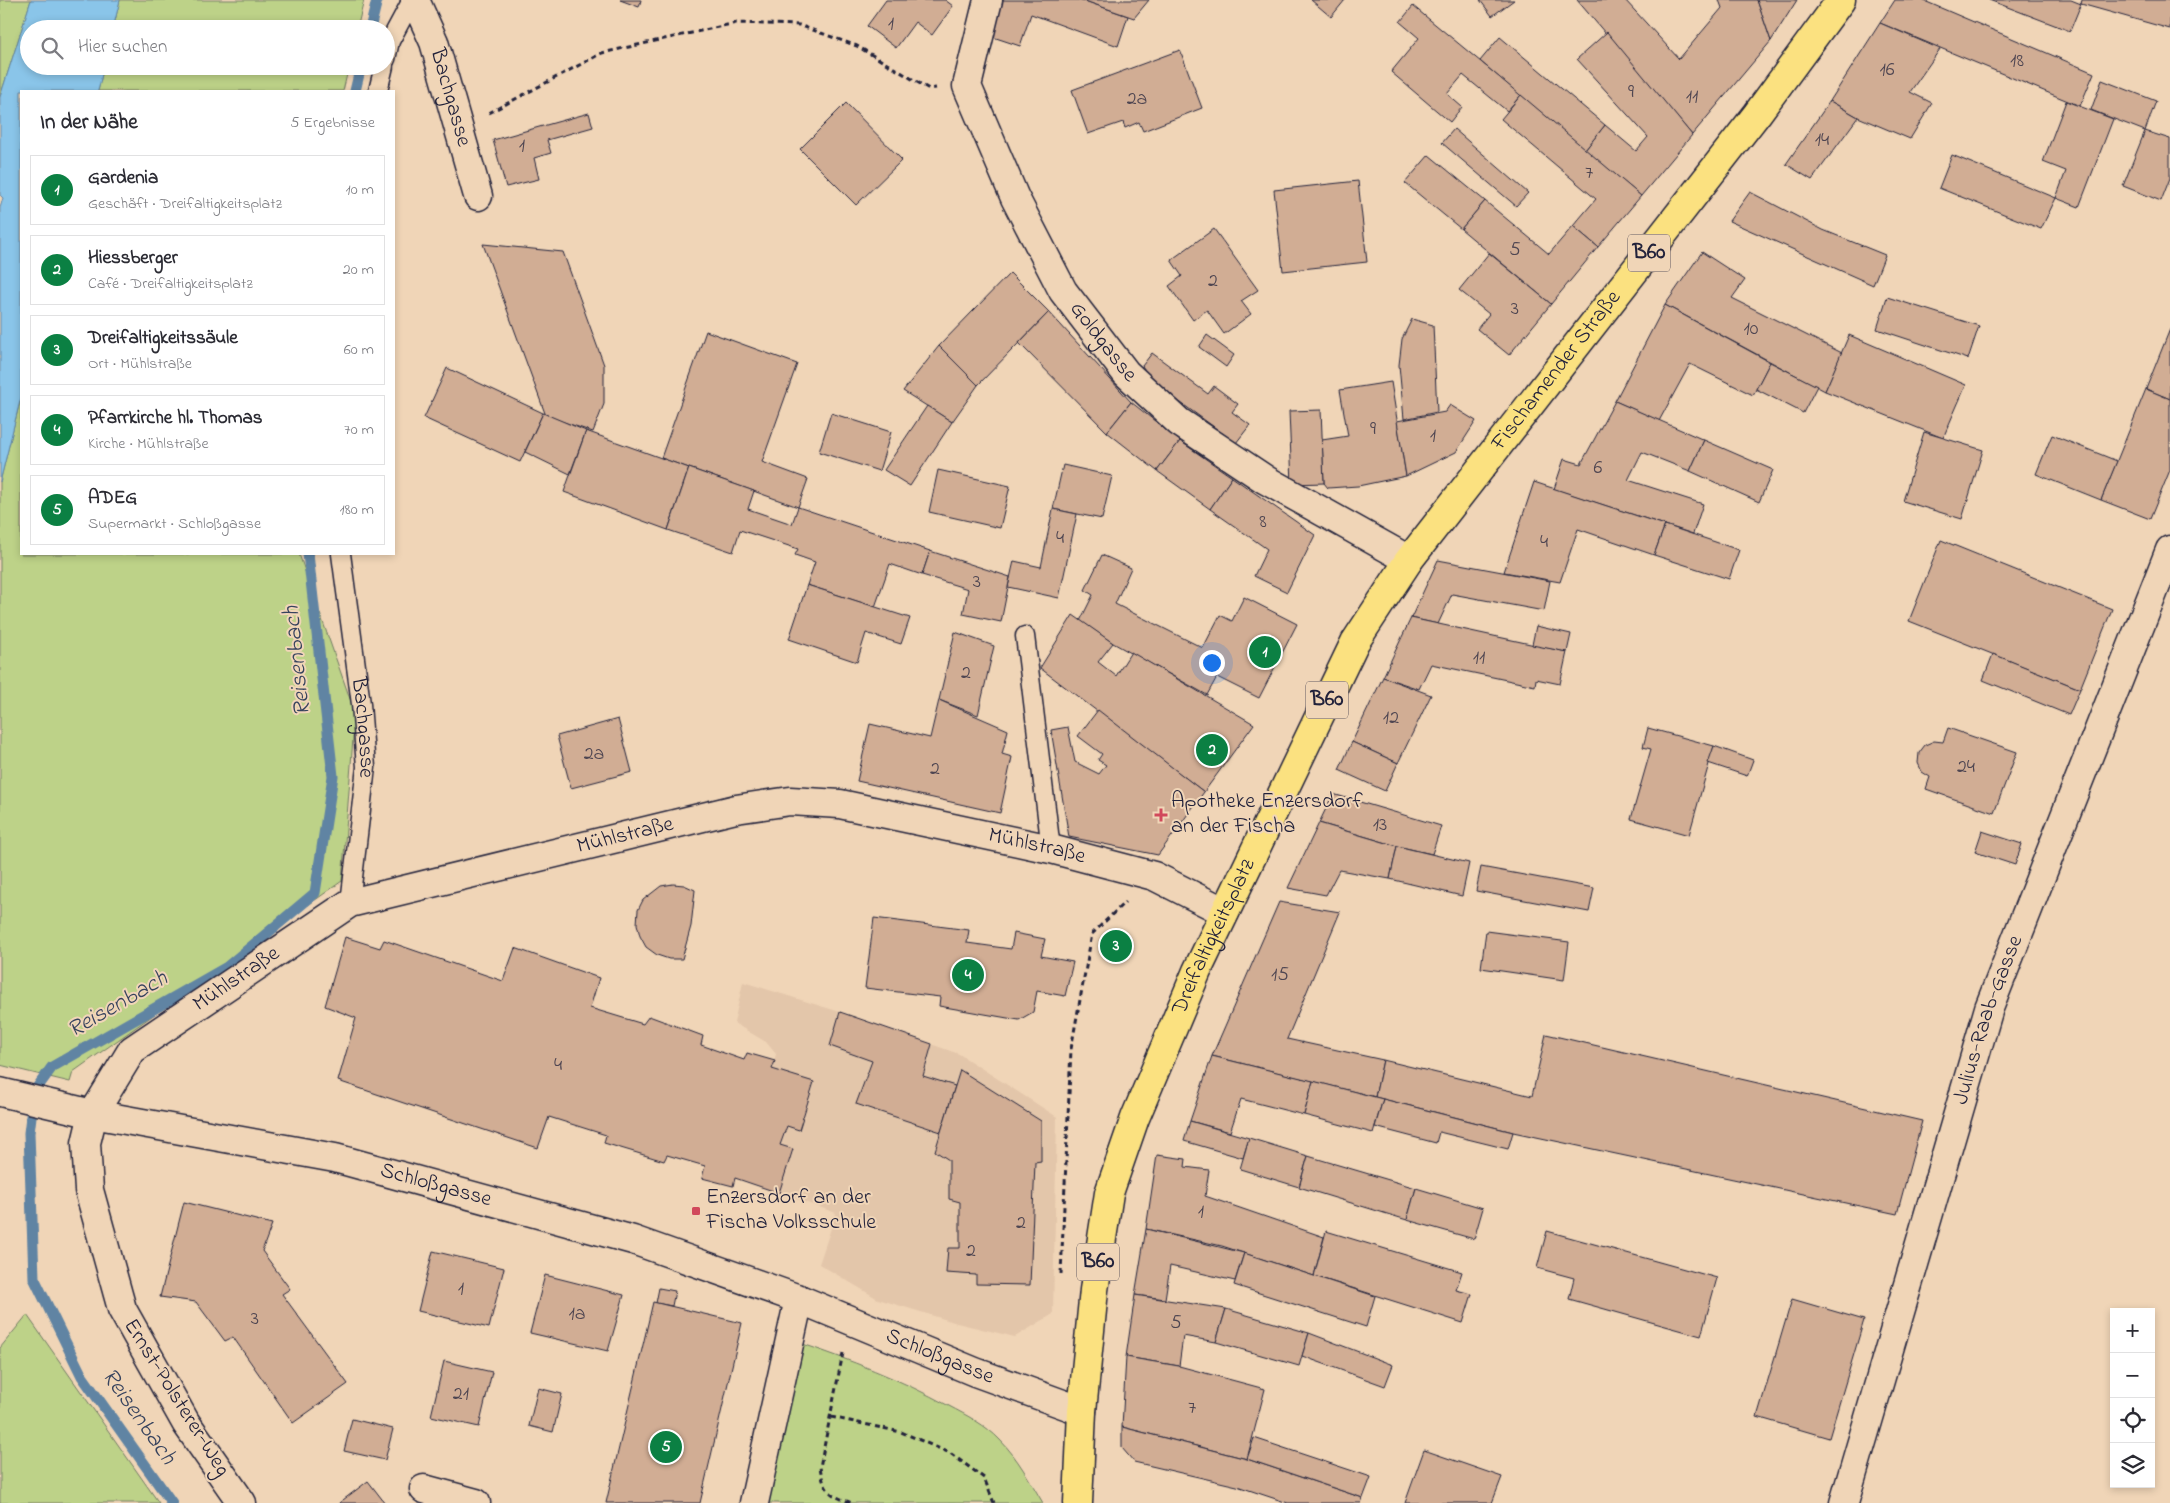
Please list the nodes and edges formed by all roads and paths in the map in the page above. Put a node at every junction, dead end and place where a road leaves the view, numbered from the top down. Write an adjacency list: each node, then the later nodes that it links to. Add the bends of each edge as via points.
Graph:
1 (414, 0): 4 (lane, Bachgasse); 8 (street, Bachgasse, via 434,42)
2 (988, 0): 6 (street)
3 (1841, 0): 10 (main road, Fischamender Straße / B60, via 1751,122)
4 (395, 32)
5 (382, 75): 7 (lane)
6 (967, 86): 8 (path, via 929,89 857,46 799,25 736,23 602,53 495,111); 13 (street, Goldgasse, via 1014,198 1064,290 1126,373 1179,422 1250,470)
7 (378, 90)
8 (457, 122): 9 (street, Bachgasse)
9 (478, 196)
10 (1455, 504): 13 (main road, Dreifaltigkeitsplatz / B60)
11 (2170, 550): 33 (street, Julius-Raab-Gasse, via 1989,1008)
12 (341, 555): 17 (lane, Bachgasse, via 362,704 366,767)
13 (1409, 560): 18 (main road, Dreifaltigkeitsplatz / B60, via 1355,642)
14 (1025, 636): 15 (lane)
15 (1051, 849): 16 (street, Mühlstraße); 17 (street, Mühlstraße, via 840,804 790,802 736,809)
16 (1154, 876): 18 (street, Mühlstraße); 21 (path, via 1092,934 1071,1050)
17 (350, 903): 20 (street, Mühlstraße, via 132,1050)
18 (1225, 912): 24 (main road, Dreifaltigkeitsplatz / B60, via 1135,1118 1109,1193 1094,1290)
19 (0, 1092): 20 (street, Schloßgasse)
20 (93, 1114): 22 (street, Schloßgasse, via 335,1158 633,1240); 27 (street, Ernst-Polsterer-Weg, via 86,1143 89,1190 122,1309 186,1423)
21 (1061, 1277)
22 (799, 1299): 24 (street, Schloßgasse, via 975,1372); 29 (street)
23 (843, 1350): 25 (path)
24 (1082, 1411): 32 (main road, B60)
25 (831, 1417): 30 (path, via 820,1467 824,1486 835,1497); 31 (path, via 901,1432 950,1453 984,1478)
26 (424, 1489): 28 (street)
27 (242, 1503)
28 (476, 1503)
29 (754, 1503)
30 (852, 1503)
31 (994, 1503)
32 (1078, 1503)
33 (1844, 1503)

